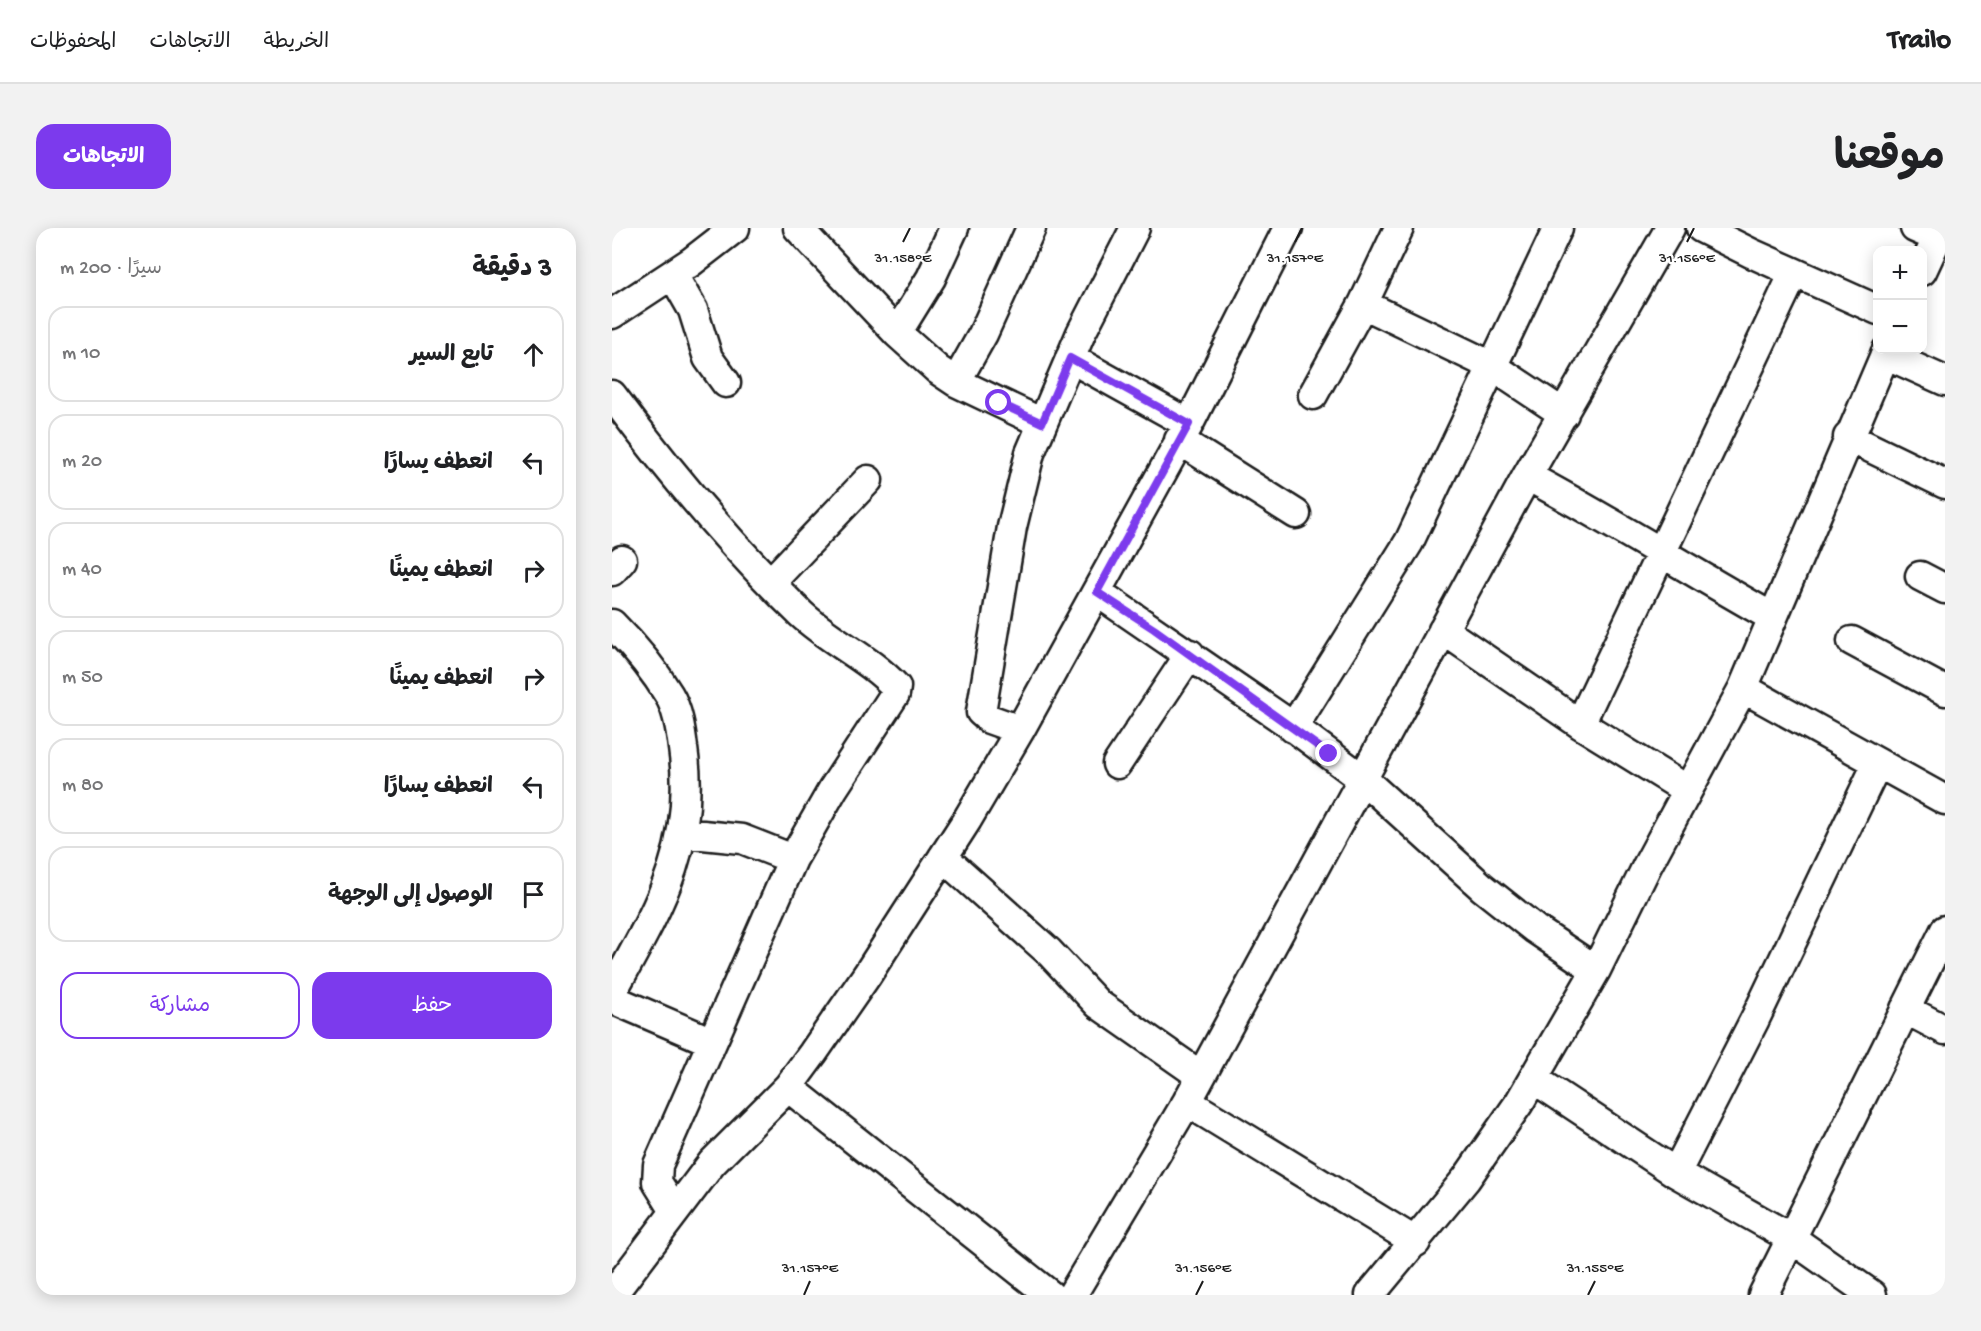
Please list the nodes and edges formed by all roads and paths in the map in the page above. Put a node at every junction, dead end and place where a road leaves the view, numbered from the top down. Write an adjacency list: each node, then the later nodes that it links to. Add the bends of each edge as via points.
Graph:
1 (735, 228): 15 (street)
2 (798, 228): 20 (street)
3 (954, 228): 20 (street, via 931,278)
4 (1031, 228): 26 (street, via 983,334)
5 (1135, 228): 23 (street)
6 (1288, 228): 32 (street)
7 (1399, 228): 17 (street)
8 (1558, 228): 24 (street)
9 (1670, 228): 30 (street)
10 (1701, 228): 13 (street)
11 (1932, 231): 12 (street)
12 (1927, 253)
13 (1794, 273): 18 (street); 38 (street)
14 (1927, 273): 16 (street)
15 (673, 275): 19 (street); 27 (street, via 693,310 708,358)
16 (1945, 281)
17 (1363, 304): 24 (street); 29 (street)
18 (1873, 308)
19 (612, 314)
20 (897, 333): 26 (street)
21 (1885, 354): 33 (street)
22 (1890, 354): 25 (street)
23 (1070, 358): 31 (street); 32 (street)
24 (1492, 366): 30 (street); 51 (street, via 1408,542)
25 (1945, 381)
26 (956, 382): 31 (street)
27 (726, 383)
28 (612, 395): 40 (street, via 701,509)
29 (1313, 395)
30 (1564, 414): 34 (street)
31 (1042, 423): 52 (street, via 1011,527 981,710 989,719)
32 (1184, 432): 37 (street); 42 (street)
33 (1848, 437): 36 (street); 43 (street)
34 (1527, 476): 38 (street, via 1602,516); 45 (street)
35 (868, 480): 40 (street)
36 (1945, 484)
37 (1296, 514)
38 (1662, 555): 43 (street); 50 (street)
39 (1920, 576): 41 (street)
40 (771, 582): 60 (street, via 803,616 896,687)
41 (1945, 589)
42 (1097, 592): 47 (street); 52 (street)
43 (1772, 617): 48 (street)
44 (612, 624): 58 (street, via 671,697 687,773)
45 (1443, 630): 50 (street); 55 (street)
46 (1852, 641): 49 (street)
47 (1190, 654): 51 (street); 53 (street)
48 (1743, 688): 54 (street); 56 (street)
49 (1945, 691)
50 (1580, 724): 56 (street)
51 (1293, 728): 55 (street)
52 (1020, 730): 59 (street)
53 (1117, 764)
54 (1877, 764): 57 (street); 72 (street)
55 (1364, 780): 62 (street, via 1482,886 1535,929); 68 (street)
56 (1687, 790): 62 (street)
57 (1945, 800)
58 (683, 833): 60 (street, via 742,839); 63 (street, via 653,915)
59 (943, 857): 68 (street, via 1049,952 1098,1004); 70 (street)
60 (793, 859): 67 (street)
61 (1945, 930): 65 (street)
62 (1596, 970): 69 (street)
63 (612, 992)
64 (612, 999): 67 (street)
65 (1905, 1009): 66 (street); 74 (street)
66 (1945, 1030)
67 (712, 1042): 73 (street, via 658,1165 657,1182)
68 (1201, 1076): 71 (street)
69 (1534, 1079): 72 (street); 75 (street, via 1466,1179)
70 (788, 1087): 73 (street, via 712,1163); 77 (street)
71 (1187, 1102): 75 (street); 78 (street)
72 (1676, 1173): 74 (street)
73 (675, 1211): 76 (street)
74 (1791, 1239): 80 (street); 81 (street)
75 (1416, 1242): 79 (street)
76 (612, 1295)
77 (1050, 1295)
78 (1072, 1295)
79 (1370, 1295)
80 (1763, 1295)
81 (1872, 1295)

